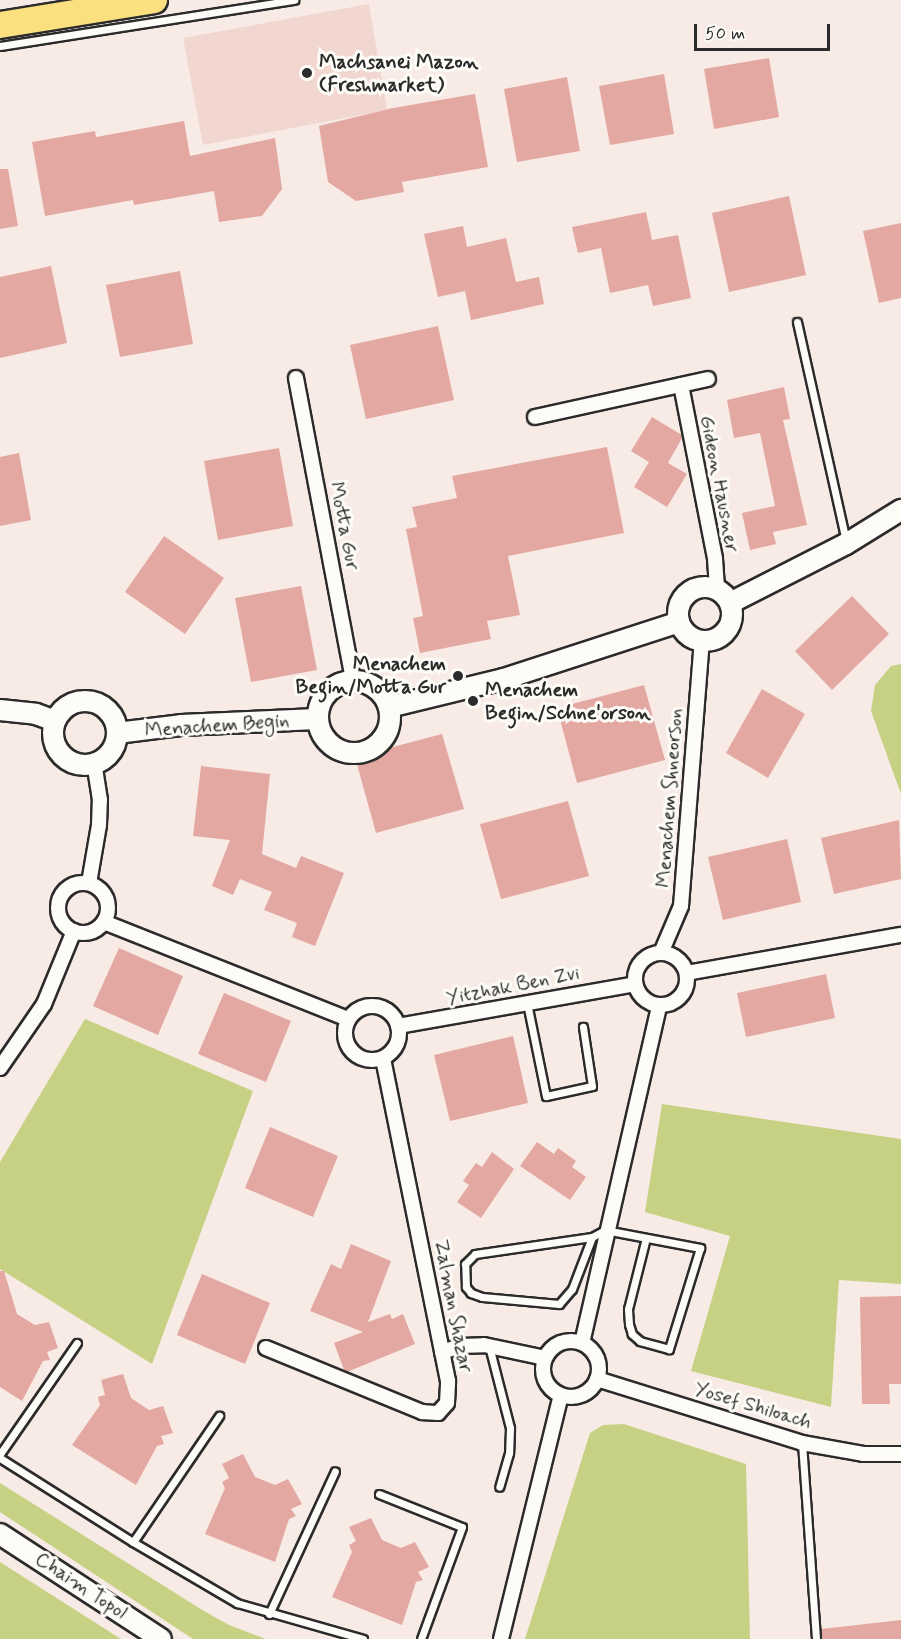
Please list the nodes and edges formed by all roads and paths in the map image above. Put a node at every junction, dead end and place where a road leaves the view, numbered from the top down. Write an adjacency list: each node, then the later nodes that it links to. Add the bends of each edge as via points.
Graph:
1 (154, 0): 3 (highway)
2 (294, 0): 4 (lane)
3 (0, 25)
4 (0, 46)
5 (797, 321): 11 (lane)
6 (296, 378): 15 (street, Motta Gur)
7 (708, 379): 8 (street)
8 (681, 385): 9 (street); 12 (street, Gideon Hausner)
9 (535, 417)
10 (901, 510): 11 (street)
11 (846, 544): 12 (street)
12 (723, 597): 13 (street, via 704,587 687,594 678,610); 14 (street, via 732,616 725,633)
13 (679, 622): 14 (street, via 690,637); 16 (street, via 504,678)
14 (702, 641): 26 (street, Menachem Shneorson, via 681,906)
15 (353, 680): 16 (street, via 377,688); 18 (street, via 334,686 324,695)
16 (388, 707): 18 (street, via 390,726 376,747 364,752 341,751 330,744)
17 (0, 710): 19 (street, via 36,714)
18 (317, 719): 20 (street, Menachem Begin, via 181,725)
19 (55, 721): 20 (street, via 69,705 91,701 110,712); 21 (street, via 54,743 60,754 80,765)
20 (117, 733): 21 (street, via 110,754)
21 (94, 764): 22 (street, via 100,800 99,825)
22 (89, 883): 23 (street, via 105,896 108,904); 24 (street, via 67,888 58,903 58,915)
23 (104, 922): 24 (street, via 90,932); 31 (street)
24 (74, 931): 35 (street, via 44,1004)
25 (901, 935): 27 (street)
26 (661, 953): 27 (street, via 678,959); 28 (street, via 644,959 635,975)
27 (687, 973): 30 (street, via 680,998)
28 (635, 984): 29 (street, Yitzhak Ben Zvi); 30 (street, via 642,998)
29 (527, 1003): 32 (street, Yitzhak Ben Zvi); 33 (lane, via 546,1096 592,1086)
30 (659, 1006): 36 (street)
31 (348, 1019): 32 (street, via 354,1012 371,1006 389,1012); 34 (street, via 345,1038 353,1052 370,1060)
32 (398, 1026): 34 (street, via 397,1045)
33 (583, 1027)
34 (383, 1058): 43 (street, Zalman Shazar)
35 (0, 1068)
36 (605, 1230): 37 (lane); 38 (lane); 40 (street)
37 (592, 1237): 37 (lane, via 475,1254 465,1264 466,1287 482,1297 559,1304 572,1289)
38 (646, 1238): 38 (lane, via 628,1309 629,1324 640,1341 669,1349 700,1248)
39 (76, 1343): 50 (lane)
40 (582, 1343): 44 (street, via 560,1343); 45 (street, via 597,1357)
41 (489, 1346): 43 (street, via 460,1346); 44 (street); 52 (lane, via 510,1428 509,1453)
42 (266, 1348): 43 (street, Zalman Shazar, via 422,1412 433,1413 445,1408 448,1397)
43 (442, 1352)
44 (545, 1358): 46 (street, via 546,1380)
45 (597, 1379): 46 (street, via 583,1394); 48 (street, Yosef Shiloach)
46 (561, 1395): 60 (street)
47 (219, 1416): 55 (lane)
48 (802, 1443): 49 (street, Yosef Shiloach, via 863,1454); 61 (lane)
49 (901, 1454)
50 (0, 1456): 55 (lane)
51 (335, 1471): 56 (lane)
52 (499, 1487)
53 (379, 1494): 59 (lane, via 462,1527)
54 (0, 1534): 57 (street, Chaim Topol)
55 (133, 1542): 56 (lane, via 237,1603)
56 (269, 1614): 58 (lane)
57 (161, 1639)
58 (363, 1639)
59 (421, 1639)
60 (501, 1639)
61 (816, 1639)

